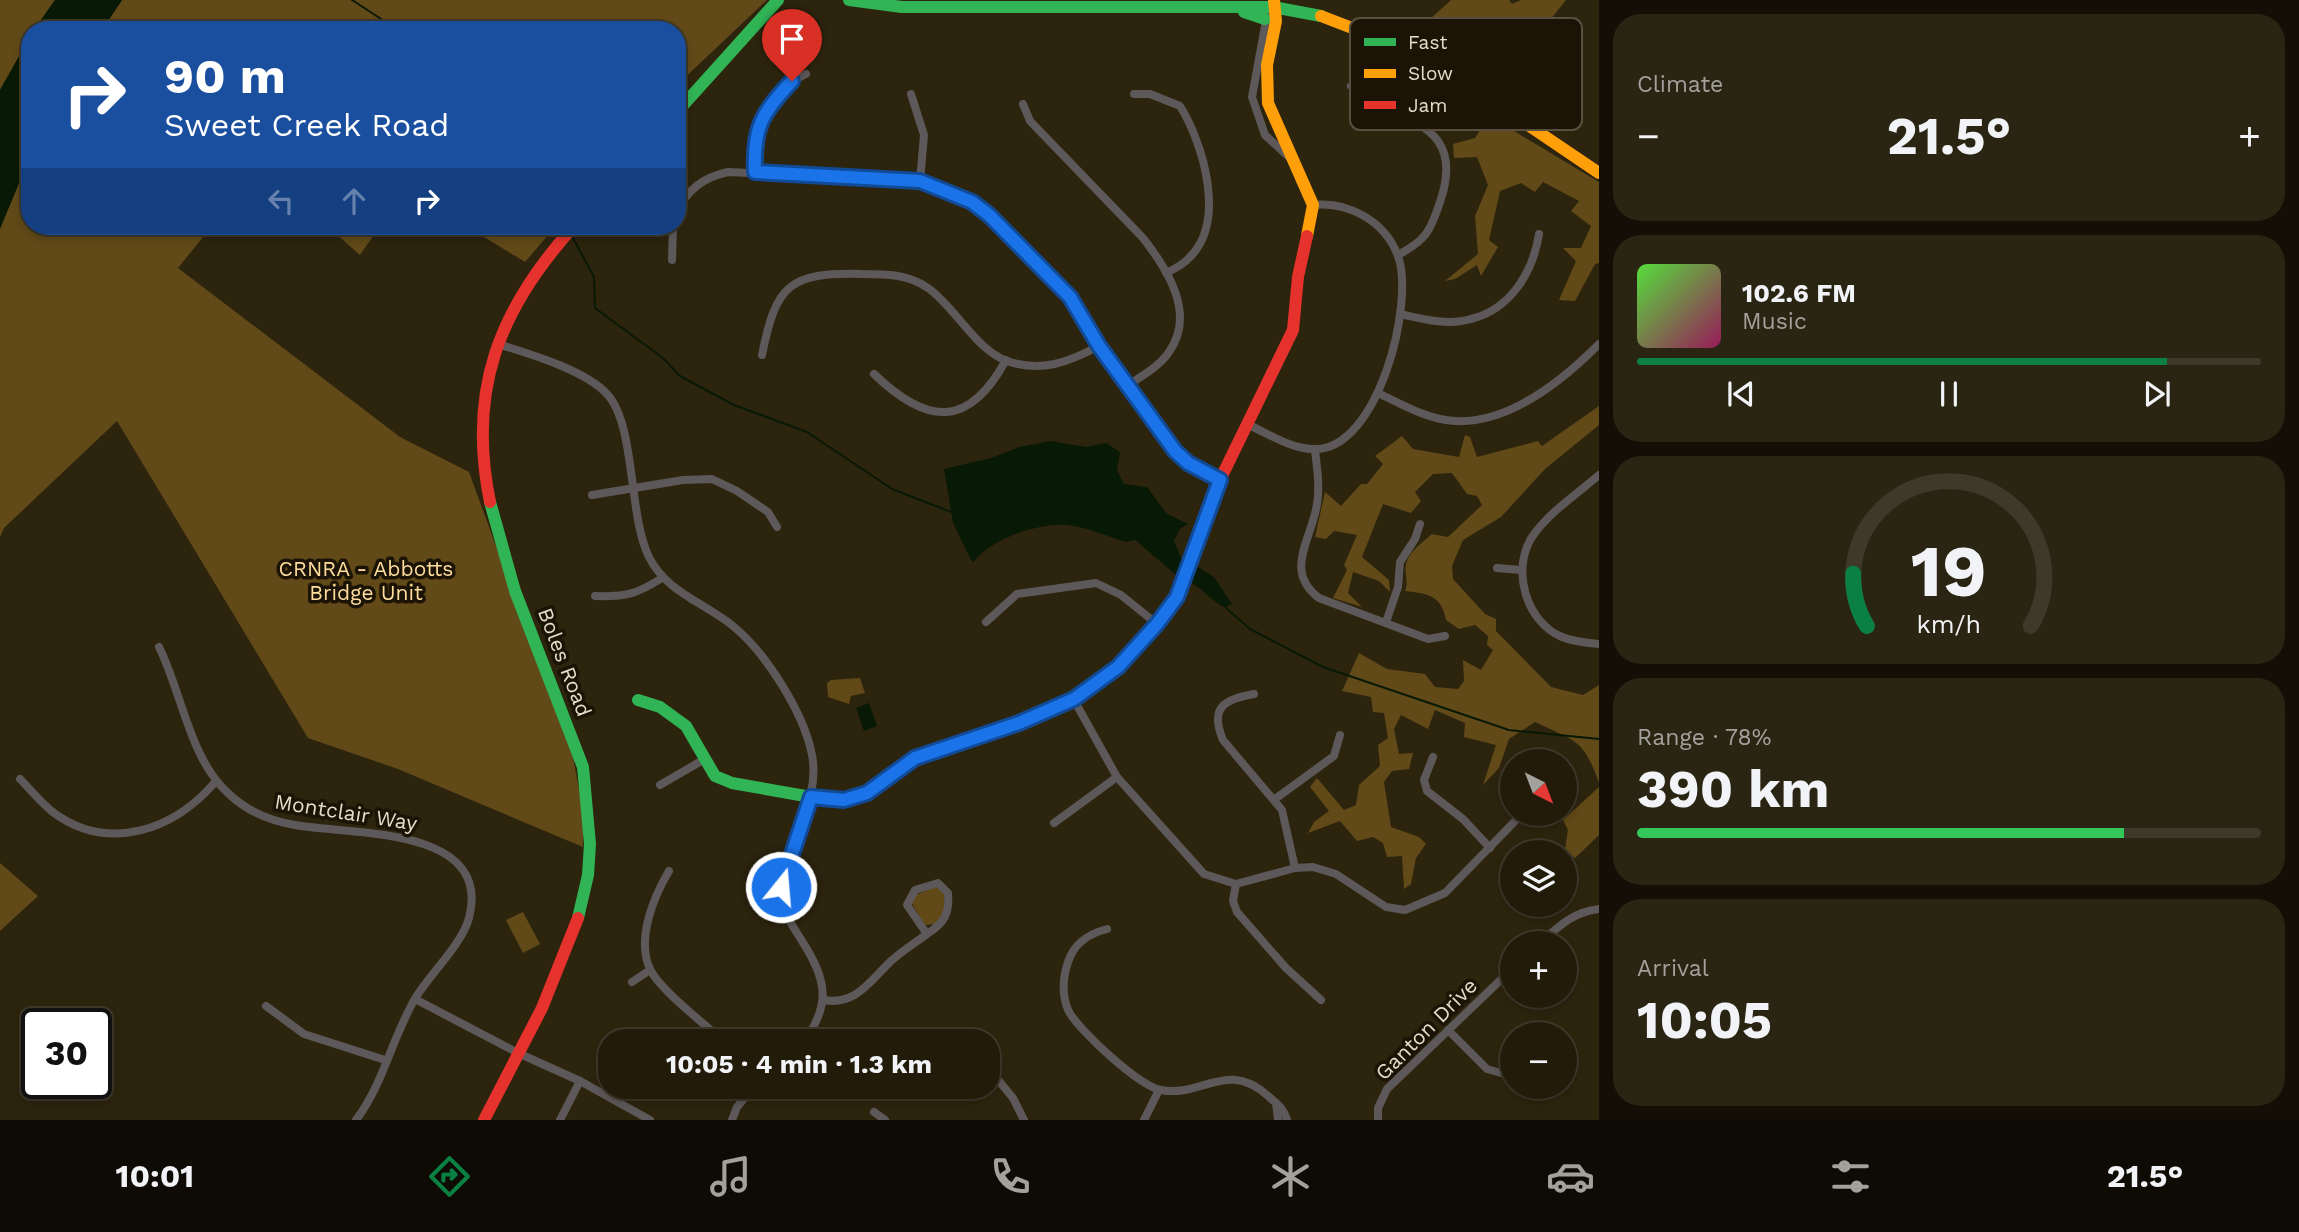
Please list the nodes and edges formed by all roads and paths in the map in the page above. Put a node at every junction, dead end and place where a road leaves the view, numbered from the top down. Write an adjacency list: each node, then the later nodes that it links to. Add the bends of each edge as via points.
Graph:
1 (778, 0): 10 (street)
2 (849, 0): 4 (street, via 902,7)
3 (1274, 4): 4 (street); 5 (street); 6 (street); 14 (street, via 1276,21 1266,86 1268,103)
4 (1185, 6): 5 (street, via 1198,11 1257,14)
5 (1265, 19): 14 (street, via 1252,97 1265,135)
6 (1350, 26)
7 (806, 74): 15 (street, via 792,81 766,108 759,123)
8 (911, 94): 17 (street, via 924,135)
9 (1134, 94): 25 (street, via 1150,94 1180,106 1196,135 1209,183 1202,239 1190,258)
10 (686, 102)
11 (1023, 104): 25 (street, via 1030,121 1143,239)
12 (1429, 130): 23 (street, via 1445,152 1445,182 1431,227 1421,242)
13 (1535, 130): 16 (street)
14 (1292, 159): 19 (street)
15 (755, 172): 17 (street); 18 (street, via 712,175)
16 (1599, 173)
17 (920, 181): 29 (street, via 972,202 989,215 1070,297)
18 (686, 196)
19 (1312, 205): 23 (street, via 1333,203 1364,216); 35 (street, via 1293,330)
20 (1539, 234): 26 (street, via 1530,270 1515,292 1494,308 1471,320 1435,322)
21 (566, 235): 27 (street, Boles Road, via 522,292)
22 (673, 235): 24 (street)
23 (1398, 255): 26 (street)
24 (672, 260)
25 (1167, 273): 33 (street, via 1180,309 1177,338 1160,363)
26 (1400, 314): 34 (street)
27 (498, 344): 39 (street, via 583,375 608,395 621,424); 85 (street, Boles Road, via 482,407 481,468 486,498 500,550 583,767 591,828 586,889 578,920)
28 (1599, 344): 34 (street, via 1537,395 1497,415 1456,421 1421,413)
29 (1099, 346): 31 (street, via 1056,365); 33 (street)
30 (762, 355): 31 (street, via 776,303 795,284 817,274 894,274 927,287 993,353)
31 (1006, 360): 32 (street, via 972,405 945,415 920,408)
32 (874, 374)
33 (1127, 386): 38 (street, via 1175,451)
34 (1380, 394): 36 (street, via 1349,436)
35 (1249, 425): 36 (street); 38 (street)
36 (1315, 450): 48 (street, via 1317,505 1301,580 1319,598)
37 (1598, 477): 44 (street, via 1532,537)
38 (1220, 480): 49 (street, via 1189,570)
39 (632, 489): 40 (street); 42 (street, via 712,479 768,512); 45 (street, via 648,556)
40 (592, 495)
41 (1420, 524): 48 (street, via 1400,562 1398,587)
42 (776, 527)
43 (1497, 568): 44 (street)
44 (1521, 570): 51 (street, via 1527,600 1547,628 1569,640)
45 (662, 578): 46 (street, via 625,597); 63 (street, via 733,625 766,662 809,742)
46 (596, 596)
47 (986, 622): 49 (street, via 1017,594 1096,583)
48 (1386, 622): 50 (street, via 1428,639)
49 (1157, 624): 54 (street, via 1118,667)
50 (1445, 636)
51 (1599, 644)
52 (159, 647): 61 (street, Montclair Way, via 200,753)
53 (1254, 694): 64 (street, via 1231,698 1220,708 1217,727)
54 (1074, 699): 59 (street); 63 (street, via 915,758 852,799)
55 (638, 701): 58 (street, via 660,707 686,726 699,744)
56 (1340, 735): 64 (street, via 1334,756)
57 (1433, 757): 67 (street, via 1424,780 1427,791)
58 (703, 760): 62 (street); 63 (street, via 715,776 732,783)
59 (1117, 777): 65 (street); 70 (street, via 1204,874)
60 (20, 779): 61 (street, via 67,821 93,831 124,834 147,831 178,815)
61 (216, 781): 78 (street, Montclair Way, via 242,805 273,820 427,843 456,861 470,888 469,918 460,938)
62 (660, 785)
63 (811, 797): 79 (street, via 781,887 785,911 821,976)
64 (1275, 800): 68 (street, via 1288,829)
65 (1054, 823)
66 (1511, 826): 67 (street)
67 (1490, 848): 68 (street, via 1445,893 1405,910 1368,898 1336,874 1313,867)
68 (1295, 868): 70 (street)
69 (669, 871): 75 (street, via 654,895 649,920)
70 (1236, 884): 80 (street, via 1233,901 1237,912)
71 (1599, 909): 73 (street, via 1582,911)
72 (1107, 929): 90 (street, via 1079,942 1069,958 1064,974 1068,1009 1101,1047)
73 (1553, 931)
74 (927, 934): 74 (street, via 947,915 948,893 938,883 915,890 907,905); 79 (street, via 892,959 857,995 837,1003)
75 (650, 970): 77 (street); 82 (street)
76 (1500, 980): 84 (street, Ganton Drive)
77 (632, 982)
78 (415, 999): 85 (street); 86 (street, Montclair Way)
79 (823, 1000): 83 (street)
80 (1321, 1000)
81 (267, 1006): 86 (street, via 304,1034)
82 (711, 1029)
83 (814, 1029)
84 (1448, 1030): 87 (street, via 1487,1069); 104 (street, Ganton Drive, via 1387,1089)
85 (518, 1053): 88 (street); 95 (street, Boles Road)
86 (385, 1060): 94 (street, Montclair Way, via 378,1086)
87 (1500, 1073)
88 (580, 1081): 96 (street); 97 (street)
89 (1000, 1082): 100 (street)
90 (1159, 1090): 92 (street, via 1222,1079 1247,1082); 101 (street)
91 (744, 1099): 98 (street)
92 (1276, 1103): 102 (street); 103 (street)
93 (874, 1112): 99 (street)
94 (356, 1120)
95 (484, 1120)
96 (560, 1120)
97 (650, 1120)
98 (732, 1120)
99 (885, 1120)
100 (1024, 1120)
101 (1144, 1120)
102 (1278, 1120)
103 (1287, 1120)
104 (1378, 1120)

